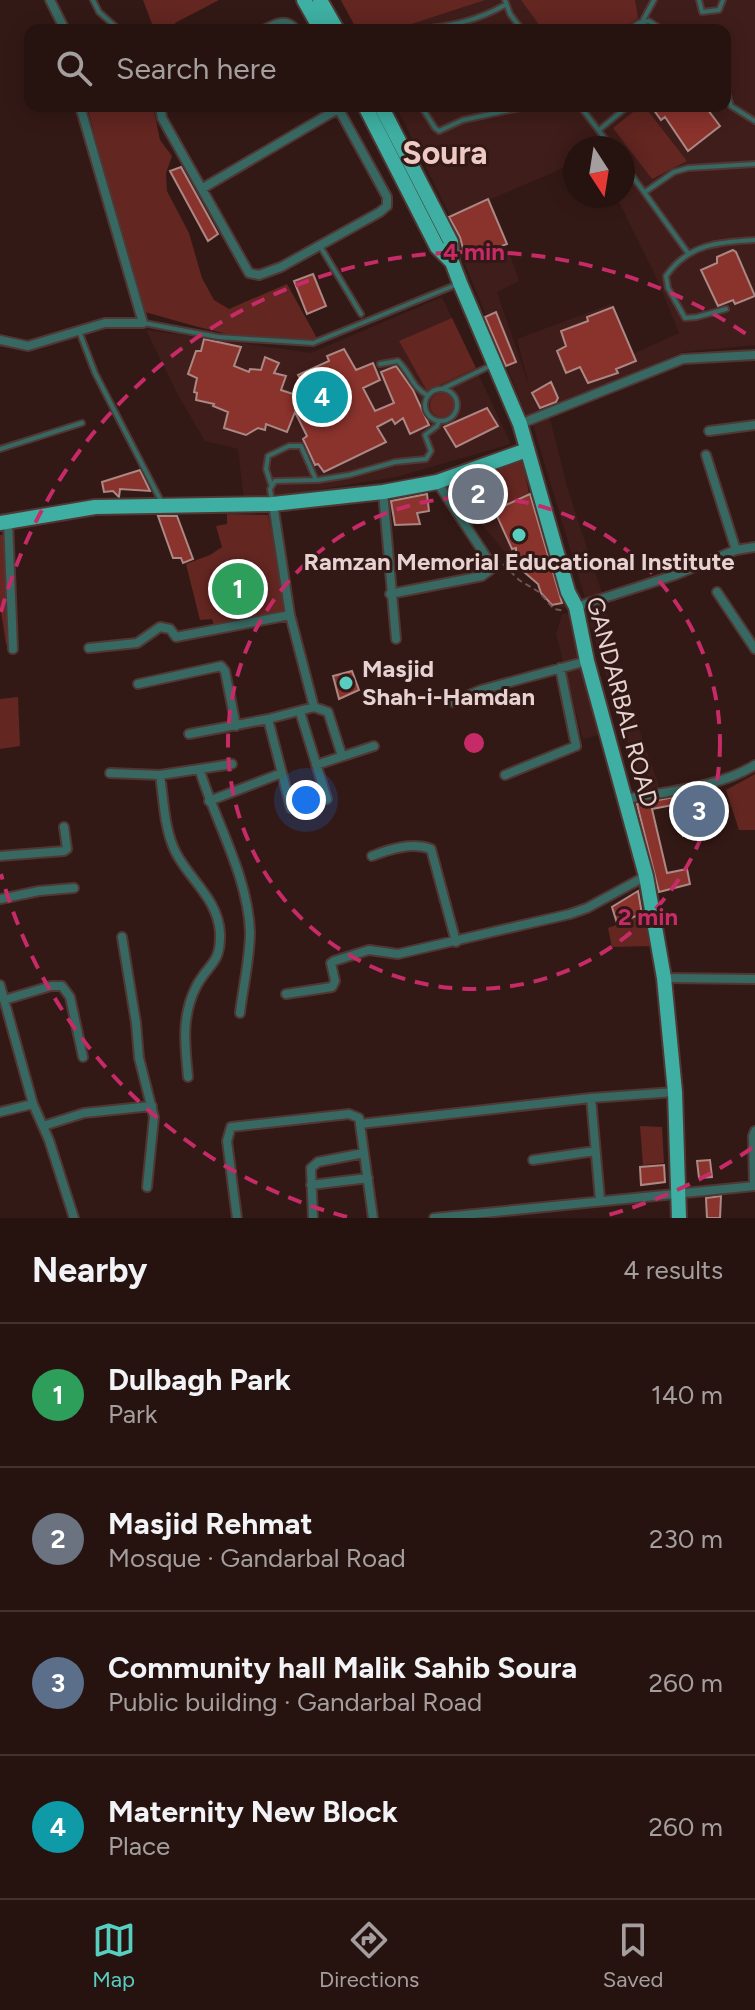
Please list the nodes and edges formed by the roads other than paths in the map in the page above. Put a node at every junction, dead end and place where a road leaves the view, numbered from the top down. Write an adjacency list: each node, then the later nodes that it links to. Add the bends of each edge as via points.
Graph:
1 (50, 0): 10 (street)
2 (93, 0): 11 (lane)
3 (304, 0): 12 (main road)
4 (320, 0): 13 (main road)
5 (654, 0): 9 (lane)
6 (699, 0): 7 (lane, via 707,13 719,10)
7 (723, 0)
8 (505, 2): 14 (lane, via 482,18); 15 (lane)
9 (642, 22): 16 (lane); 17 (lane)
10 (62, 24)
11 (112, 24)
12 (318, 24)
13 (334, 24)
14 (458, 24)
15 (518, 24)
16 (639, 24)
17 (654, 24)
18 (731, 106): 29 (lane)
19 (82, 112): 43 (street)
20 (161, 112): 34 (street)
21 (332, 112): 34 (street)
22 (343, 112): 37 (street, via 388,202 380,212)
23 (368, 112): 39 (main road, GANDARBAL ROAD, via 437,247)
24 (384, 112): 39 (main road, GANDARBAL ROAD, via 451,242)
25 (425, 112): 26 (lane, via 439,131)
26 (501, 112)
27 (585, 112): 30 (lane)
28 (621, 112): 30 (lane)
29 (755, 121)
30 (599, 130): 31 (lane)
31 (603, 136)
32 (755, 164): 35 (lane, via 688,168)
33 (635, 179): 35 (lane)
34 (203, 188): 37 (street, via 254,275)
35 (645, 192): 38 (lane)
36 (755, 240): 38 (lane, via 717,242)
37 (320, 246): 42 (lane)
38 (688, 253): 41 (lane, via 666,276 682,314 690,319)
39 (452, 262): 40 (main road, GANDARBAL ROAD)
40 (460, 283): 43 (lane, via 313,343 218,337); 48 (main road, GANDARBAL ROAD)
41 (726, 309)
42 (361, 314)
43 (143, 323): 44 (street, via 117,321)
44 (79, 330): 45 (street, via 28,346); 64 (lane, via 95,373)
45 (0, 340)
46 (755, 355): 53 (street, via 683,359)
47 (380, 364): 50 (lane, via 398,361 416,389)
48 (494, 364): 49 (lane); 53 (main road, GANDARBAL ROAD)
49 (441, 389): 50 (lane); 51 (lane, via 457,406 449,419)
50 (428, 396): 51 (lane, via 427,412)
51 (439, 421): 59 (lane, via 425,435 431,451 426,459)
52 (82, 423): 56 (lane)
53 (520, 424): 57 (main road, GANDARBAL ROAD)
54 (755, 425): 55 (street)
55 (709, 431)
56 (0, 449)
57 (527, 450): 60 (main road); 70 (main road, GANDARBAL ROAD)
58 (706, 455): 67 (street)
59 (316, 480): 61 (lane); 61 (lane, via 301,446 295,445 268,456)
60 (437, 482): 62 (main road); 69 (street, via 490,570)
61 (271, 484): 63 (lane)
62 (383, 492): 63 (main road); 69 (street)
63 (273, 504): 64 (main road); 71 (street)
64 (163, 505): 65 (main road, via 95,507)
65 (4, 522): 74 (street)
66 (755, 547): 67 (street)
67 (736, 550): 70 (street)
68 (717, 592): 75 (street)
69 (390, 594): 72 (street)
70 (576, 607): 76 (main road, GANDARBAL ROAD)
71 (290, 615): 73 (street, via 176,637 160,627 137,643); 80 (street)
72 (396, 639)
73 (89, 648)
74 (13, 649)
75 (755, 649)
76 (587, 661): 77 (street); 96 (main road, GANDARBAL ROAD)
77 (560, 668): 79 (street); 94 (street, via 576,746)
78 (138, 684): 83 (street, via 221,666)
79 (453, 702)
80 (314, 707): 81 (street); 86 (street, via 328,712)
81 (300, 712): 82 (street); 88 (street)
82 (268, 719): 83 (street); 92 (street)
83 (236, 726): 84 (street)
84 (189, 734)
85 (374, 746): 86 (street)
86 (342, 756): 88 (street)
87 (232, 764): 90 (street)
88 (316, 765): 95 (street)
89 (755, 765): 96 (street, via 722,780)
90 (200, 771): 93 (street); 97 (street)
91 (110, 773): 93 (street)
92 (282, 773): 97 (street); 98 (street)
93 (160, 775): 115 (street, via 175,851 204,891 220,930 216,962 198,982 186,1017)
94 (505, 775)
95 (327, 799)
96 (625, 799): 102 (main road, GANDARBAL ROAD)
97 (209, 801): 112 (street, via 241,883 248,919)
98 (291, 808)
99 (64, 827): 100 (street, via 64,851)
100 (0, 856)
101 (372, 856): 106 (street, via 395,848 431,849)
102 (646, 876): 106 (street, via 587,908); 107 (main road, GANDARBAL ROAD)
103 (74, 888): 104 (street)
104 (0, 899)
105 (122, 937): 119 (street, via 139,1058)
106 (456, 942): 110 (street, via 398,954 369,950 331,963 332,987)
107 (664, 978): 108 (street); 116 (main road, GANDARBAL ROAD)
108 (755, 979)
109 (0, 985): 111 (street)
110 (286, 994)
111 (4, 1000): 113 (street); 114 (street, via 62,986 70,997)
112 (240, 1013)
113 (5, 1022): 118 (street)
114 (83, 1057)
115 (188, 1077)
116 (675, 1092): 117 (street); 131 (main road, GANDARBAL ROAD)
117 (591, 1098): 121 (street); 124 (street)
118 (33, 1104): 120 (street); 122 (street)
119 (152, 1106): 122 (street, via 84,1113); 130 (street)
120 (0, 1112)
121 (360, 1124): 125 (street); 134 (street, via 349,1114 231,1127 227,1141)
122 (43, 1126): 133 (street)
123 (755, 1131): 129 (street)
124 (595, 1151): 126 (street); 132 (street)
125 (364, 1153): 127 (street); 128 (street, via 314,1164)
126 (533, 1160)
127 (368, 1178): 128 (street); 136 (street)
128 (311, 1185): 135 (street)
129 (754, 1186): 131 (street)
130 (147, 1187)
131 (678, 1192): 132 (street); 138 (main road, GANDARBAL ROAD)
132 (600, 1200): 137 (street)
133 (74, 1218)
134 (237, 1218)
135 (313, 1218)
136 (373, 1218)
137 (434, 1218)
138 (679, 1218)

